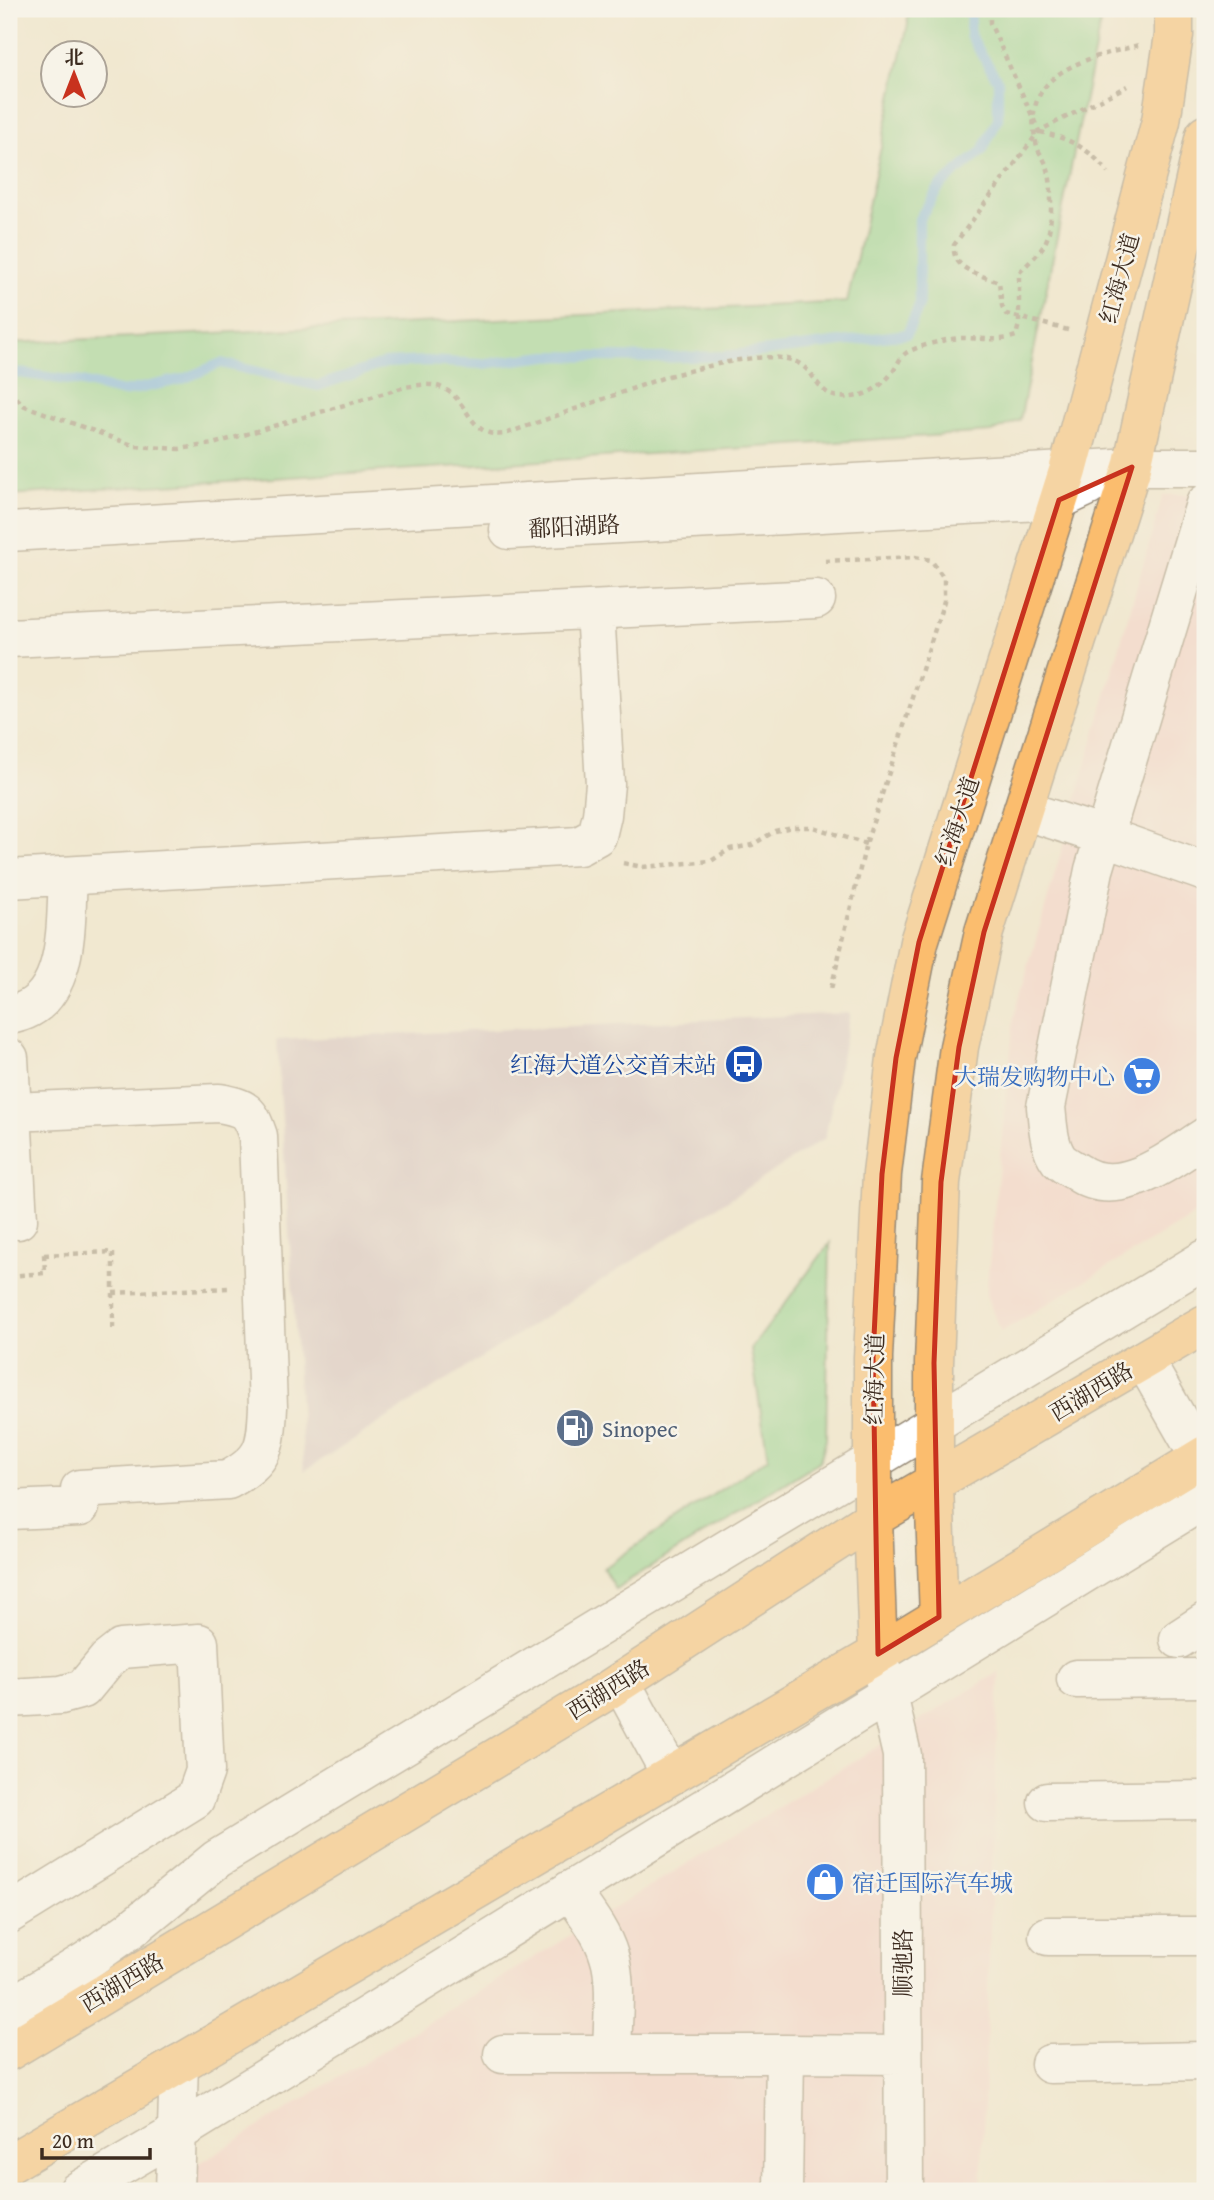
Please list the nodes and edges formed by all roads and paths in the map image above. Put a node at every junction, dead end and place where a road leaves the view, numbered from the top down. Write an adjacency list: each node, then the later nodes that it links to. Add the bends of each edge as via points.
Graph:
1 (990, 9): 5 (path, via 990,23)
2 (1174, 9): 12 (main road, 红海大道, via 1161,121)
3 (1139, 45): 9 (path, bridge, via 1083,59 1059,73 1039,95 1034,130 1049,172 1051,219 1045,244 1019,273 1016,336 952,339 907,352 884,383 854,397 826,394 798,363 755,358 668,376 505,434 493,435 478,426 447,389 427,384 213,444 178,449 135,446 25,406)
4 (1137, 81): 5 (path)
5 (1039, 131): 7 (path, via 1066,138 1098,159); 8 (path, via 958,238 953,253 975,275 999,282 1006,314)
6 (1205, 135): 10 (main road)
7 (1114, 182)
8 (1076, 332)
9 (9, 391)
10 (1132, 467): 11 (street, 鄱阳湖路); 12 (street, 鄱阳湖路); 19 (main road)
11 (1205, 467)
12 (1063, 486): 14 (street, 鄱阳湖路); 15 (street, 鄱阳湖路); 41 (main road, 红海大道, via 919,942 898,1045 882,1174)
13 (1205, 503): 20 (street)
14 (9, 532)
15 (9, 557)
16 (816, 599): 17 (street); 22 (path, via 813,561 915,557 931,560 944,578 944,601)
17 (595, 610): 18 (street); 21 (street, via 605,784)
18 (9, 638)
19 (1023, 810): 20 (street); 39 (main road, via 984,932 959,1047 941,1182)
20 (1104, 835): 23 (street); 30 (street, via 1046,1107 1049,1138 1060,1160 1084,1177 1105,1184 1156,1168)
21 (597, 836): 22 (path, via 612,858 643,867 711,861 730,849 752,845 792,827 813,827); 24 (street, via 579,846)
22 (866, 844): 26 (path)
23 (1205, 872)
24 (68, 876): 25 (street); 27 (street, via 60,968 38,1002)
25 (9, 879)
26 (831, 989)
27 (9, 1015)
28 (9, 1058): 29 (street)
29 (12, 1112): 31 (street); 34 (street, via 219,1103 242,1107 258,1136)
30 (1205, 1137)
31 (18, 1220)
32 (44, 1255): 35 (path, via 113,1252)
33 (1205, 1259): 39 (street)
34 (263, 1286): 35 (path); 44 (street, via 266,1440 247,1470 228,1480 79,1489 79,1507)
35 (113, 1293): 37 (path)
36 (1205, 1324): 38 (main road, 西湖西路)
37 (113, 1331)
38 (1144, 1360): 40 (street); 42 (main road, 西湖西路)
39 (934, 1424): 41 (street); 42 (main road)
40 (1203, 1456): 46 (main road)
41 (873, 1461): 45 (main road, 红海大道); 60 (street, via 217,1859 119,1938)
42 (934, 1484): 45 (main road, 西湖西路); 46 (main road)
43 (1202, 1507): 51 (street)
44 (9, 1510)
45 (873, 1518): 47 (main road, 红海大道); 50 (main road, 西湖西路)
46 (939, 1617): 47 (main road)
47 (878, 1654): 51 (street, 顺驰路); 53 (main road)
48 (1205, 1678): 49 (street)
49 (1076, 1679)
50 (621, 1682): 53 (street); 61 (main road, 西湖西路)
51 (887, 1693): 56 (street); 65 (street, 顺驰路, via 902,1755)
52 (9, 1698): 57 (street, via 83,1689 121,1649 200,1643 205,1771 195,1799)
53 (671, 1775): 67 (main road)
54 (1205, 1800): 55 (street)
55 (1047, 1802)
56 (570, 1889): 63 (street, via 601,1937 613,1969); 69 (street)
57 (9, 1914)
58 (1048, 1936): 59 (street)
59 (1205, 1936)
60 (9, 2008)
61 (9, 2051)
62 (503, 2054): 63 (street)
63 (612, 2054): 64 (street)
64 (785, 2054): 65 (street); 73 (street)
65 (903, 2055): 74 (street, 顺驰路)
66 (1205, 2062): 68 (street)
67 (179, 2064): 69 (street); 70 (main road)
68 (1050, 2064)
69 (177, 2133): 71 (street); 72 (street)
70 (9, 2164)
71 (78, 2191)
72 (175, 2191)
73 (783, 2191)
74 (904, 2191)

